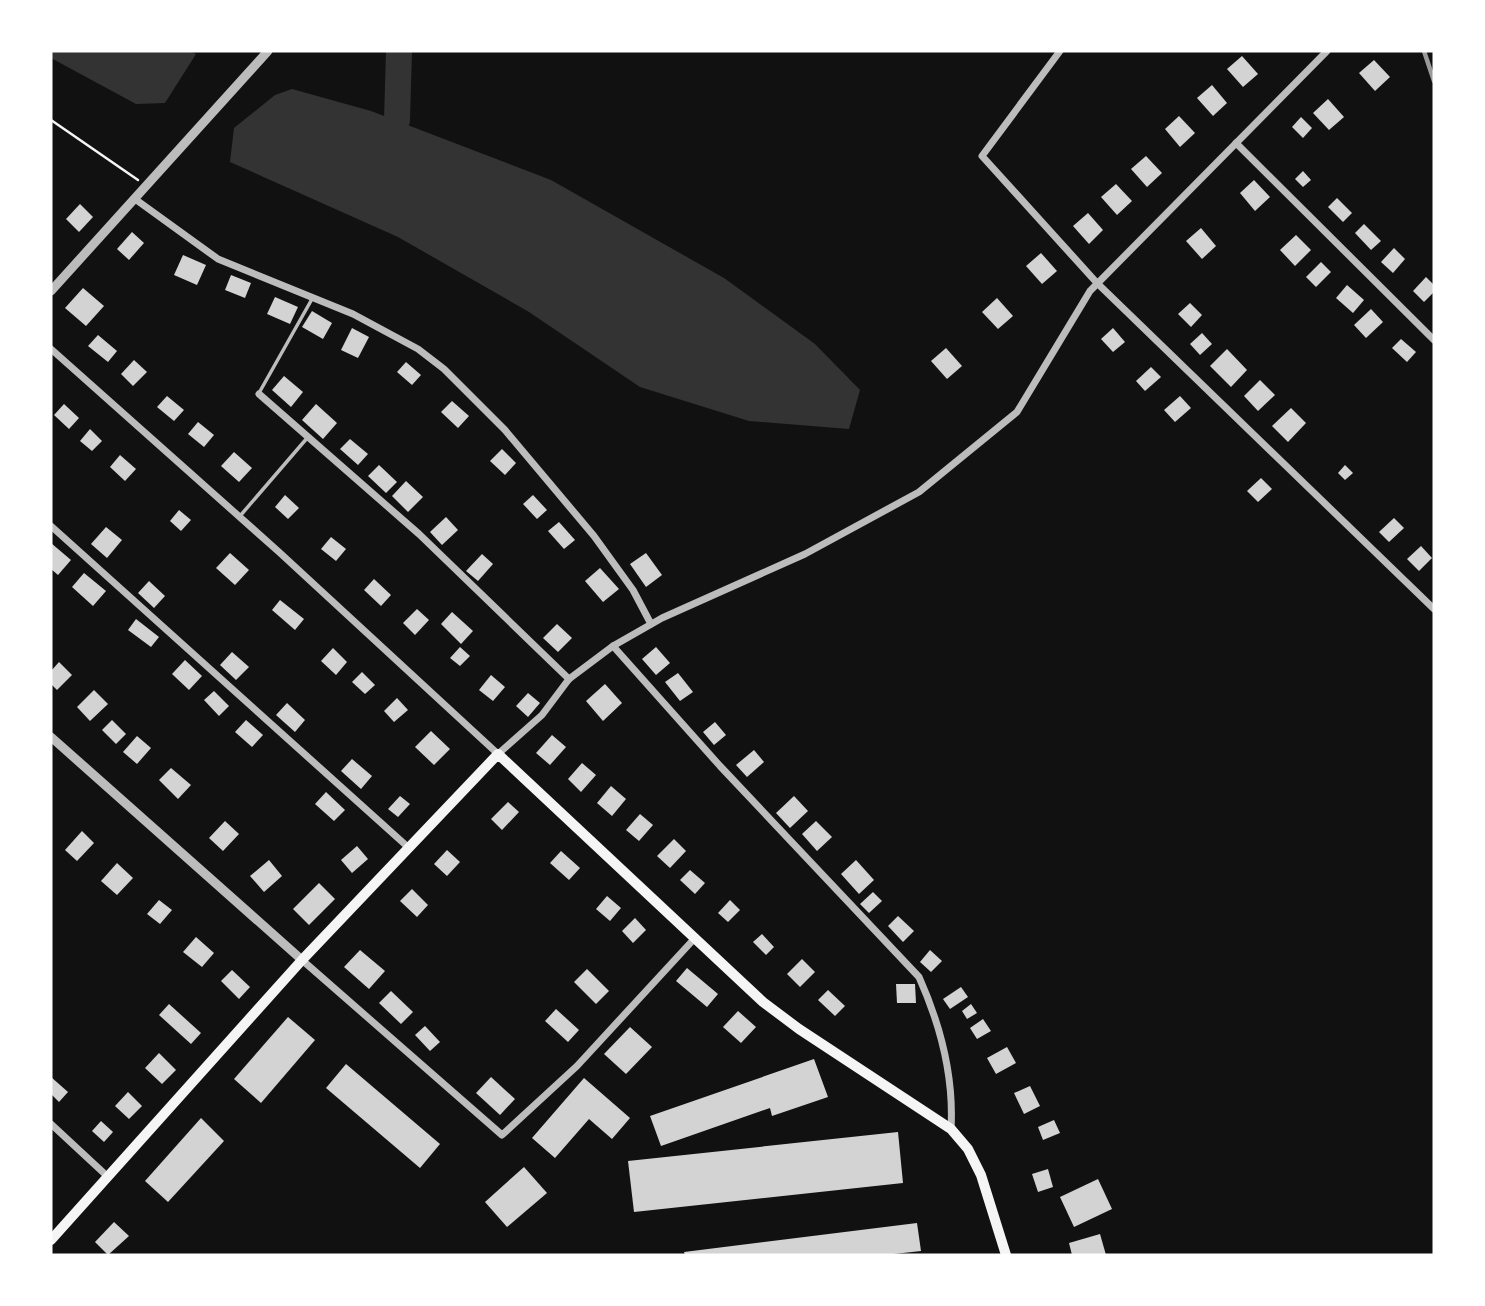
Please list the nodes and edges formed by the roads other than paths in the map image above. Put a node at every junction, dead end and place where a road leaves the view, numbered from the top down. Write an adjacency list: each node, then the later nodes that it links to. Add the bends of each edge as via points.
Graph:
1 (268, 51): 5 (street)
2 (1059, 51): 6 (street, via 982,156)
3 (1327, 51): 4 (street)
4 (1236, 143): 6 (street); 9 (street)
5 (135, 199): 7 (street); 8 (street, via 218,259)
6 (1097, 283): 15 (street); 16 (street, via 1017,412 919,492 805,554)
7 (51, 291)
8 (313, 297): 11 (lane); 16 (street, via 386,330 444,369 505,430 594,536)
9 (1434, 340)
10 (51, 349): 13 (street)
11 (259, 394): 12 (street)
12 (308, 437): 13 (lane); 18 (street, via 419,534)
13 (240, 516): 20 (street)
14 (51, 526): 21 (street)
15 (1434, 609)
16 (651, 624): 17 (street)
17 (613, 646): 18 (street); 25 (street, via 919,977 934,1010 953,1098)
18 (569, 679): 20 (street, via 542,715)
19 (51, 737): 23 (street)
20 (498, 754): 21 (main road); 22 (main road)
21 (409, 848): 23 (main road)
22 (694, 939): 23 (street, via 577,1066 502,1135); 25 (main road, via 790,1023)
23 (302, 960): 26 (main road)
24 (51, 1124): 26 (street)
25 (951, 1129): 28 (main road, via 981,1175)
26 (107, 1176): 27 (main road)
27 (51, 1240)
28 (1006, 1255)

